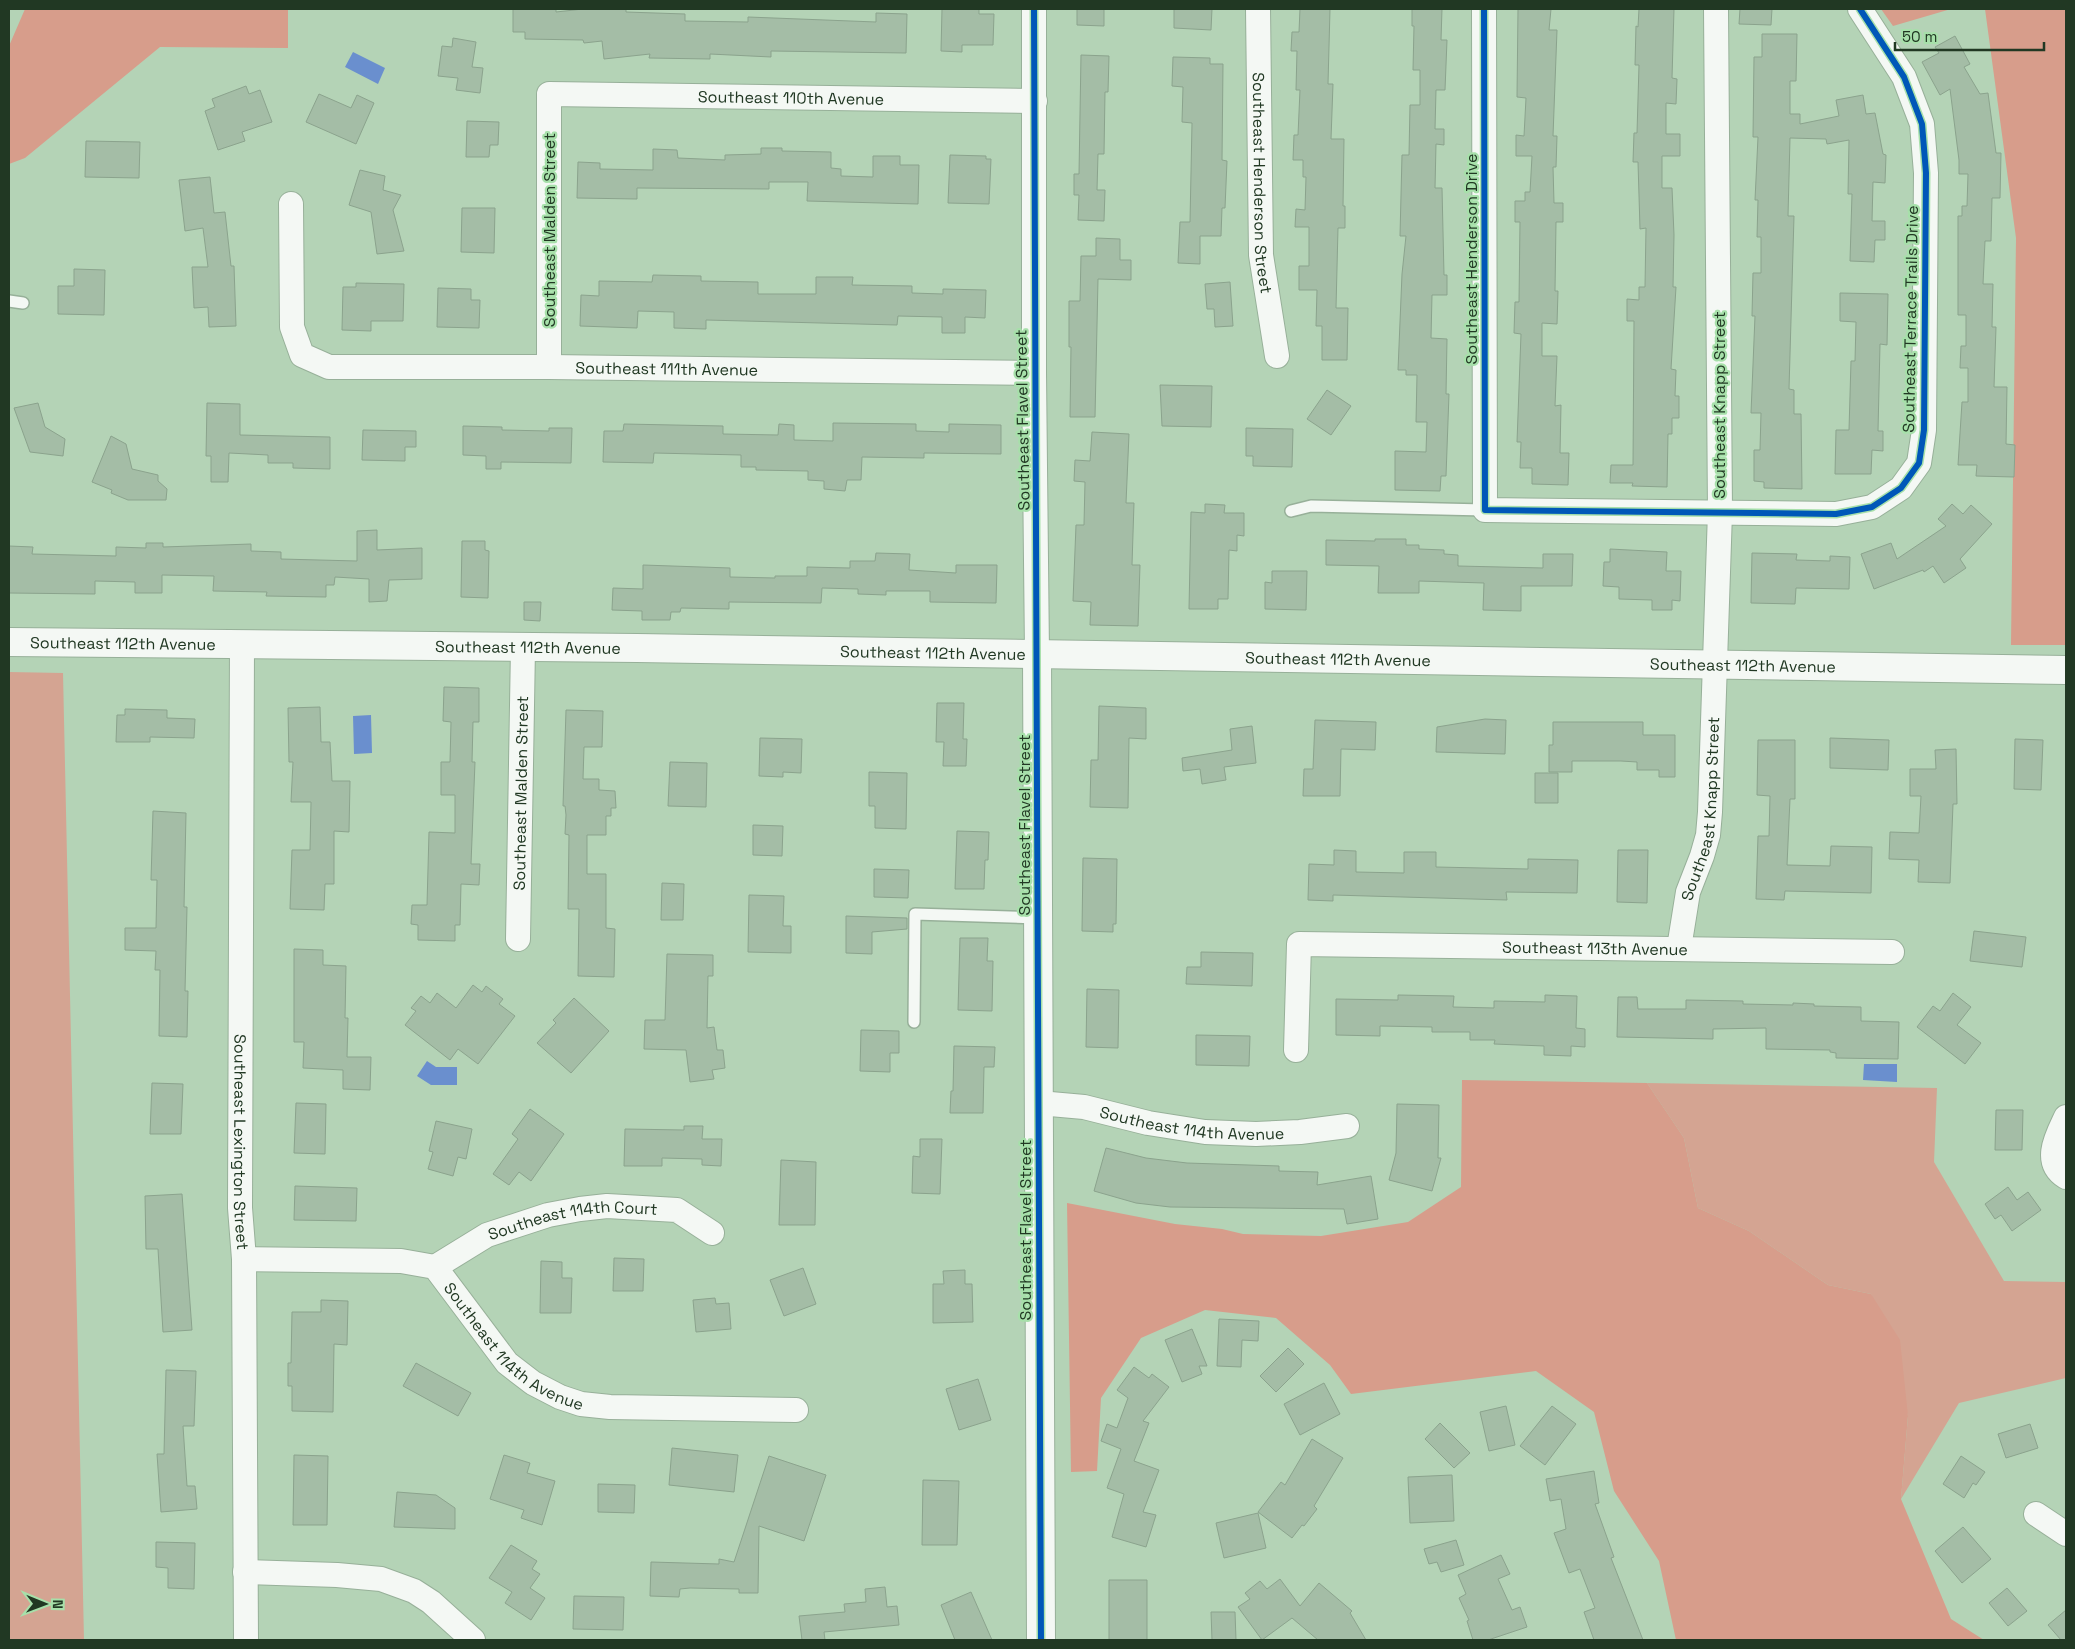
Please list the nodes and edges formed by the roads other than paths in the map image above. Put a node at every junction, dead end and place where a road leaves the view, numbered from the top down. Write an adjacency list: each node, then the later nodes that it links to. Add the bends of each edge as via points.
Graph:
1 (1034, 9): 7 (street, Southeast Flavel Street)
2 (1258, 9): 11 (street, Southeast Henderson Street, via 1261,255)
3 (1484, 9): 14 (street, Southeast Henderson Drive)
4 (1716, 9): 16 (street, Southeast Knapp Street)
5 (1860, 9): 16 (street, Southeast Terrace Trails Drive, via 1904,77 1922,124 1926,173 1924,430 1919,463 1901,488 1872,507 1836,514)
6 (549, 94): 7 (street, Southeast 110th Avenue); 12 (street, Southeast Malden Street)
7 (1034, 101): 13 (street, Southeast Flavel Street)
8 (291, 204): 12 (street, Southeast 111th Avenue, via 292,327 302,355 329,368)
9 (9, 301): 10 (lane)
10 (23, 303)
11 (1277, 356)
12 (549, 367): 13 (street, Southeast 111th Avenue)
13 (1034, 373): 20 (street, Southeast Flavel Street)
14 (1485, 510): 15 (lane, via 1311,506); 16 (street, Southeast Terrace Trails Drive)
15 (1291, 511)
16 (1720, 512): 21 (street, Southeast Knapp Street)
17 (9, 642): 18 (main road, Southeast 112th Avenue)
18 (242, 644): 19 (main road, Southeast 112th Avenue); 34 (street, Southeast Lexington Street, via 240,1208)
19 (523, 647): 20 (main road, Southeast 112th Avenue); 24 (street, Southeast Malden Street)
20 (1037, 654): 21 (main road, Southeast 112th Avenue); 23 (main road, Southeast Flavel Street)
21 (1715, 665): 22 (main road, Southeast 112th Avenue); 25 (street, Southeast Knapp Street, via 1708,835 1688,892)
22 (2066, 670)
23 (1038, 918): 27 (lane, via 914,914); 29 (main road, Southeast Flavel Street)
24 (518, 939)
25 (1679, 948): 26 (street, Southeast 113th Avenue); 28 (street, Southeast 113th Avenue, via 1299,944)
26 (1892, 952)
27 (914, 1022)
28 (1296, 1050)
29 (1038, 1103): 31 (street, Southeast 114th Avenue, via 1084,1107 1148,1123 1205,1132 1256,1134); 42 (main road, Southeast Flavel Street)
30 (2066, 1117): 32 (street, via 2053,1151 2055,1164)
31 (1347, 1126)
32 (2066, 1177)
33 (712, 1233): 35 (street, Southeast 114th Court, via 677,1210 607,1206 580,1209 548,1215 487,1235)
34 (244, 1259): 35 (street, Southeast 114th Avenue, via 401,1261); 39 (street, Southeast Lexington Street)
35 (435, 1266): 36 (street, Southeast 114th Avenue, via 507,1363 533,1383 560,1397 581,1404 610,1407)
36 (796, 1410)
37 (2036, 1514): 38 (street)
38 (2066, 1534)
39 (245, 1572): 40 (street, Southeast Lexington Street); 41 (street, via 381,1579 414,1591 431,1602)
40 (246, 1640)
41 (473, 1640)
42 (1041, 1640)

